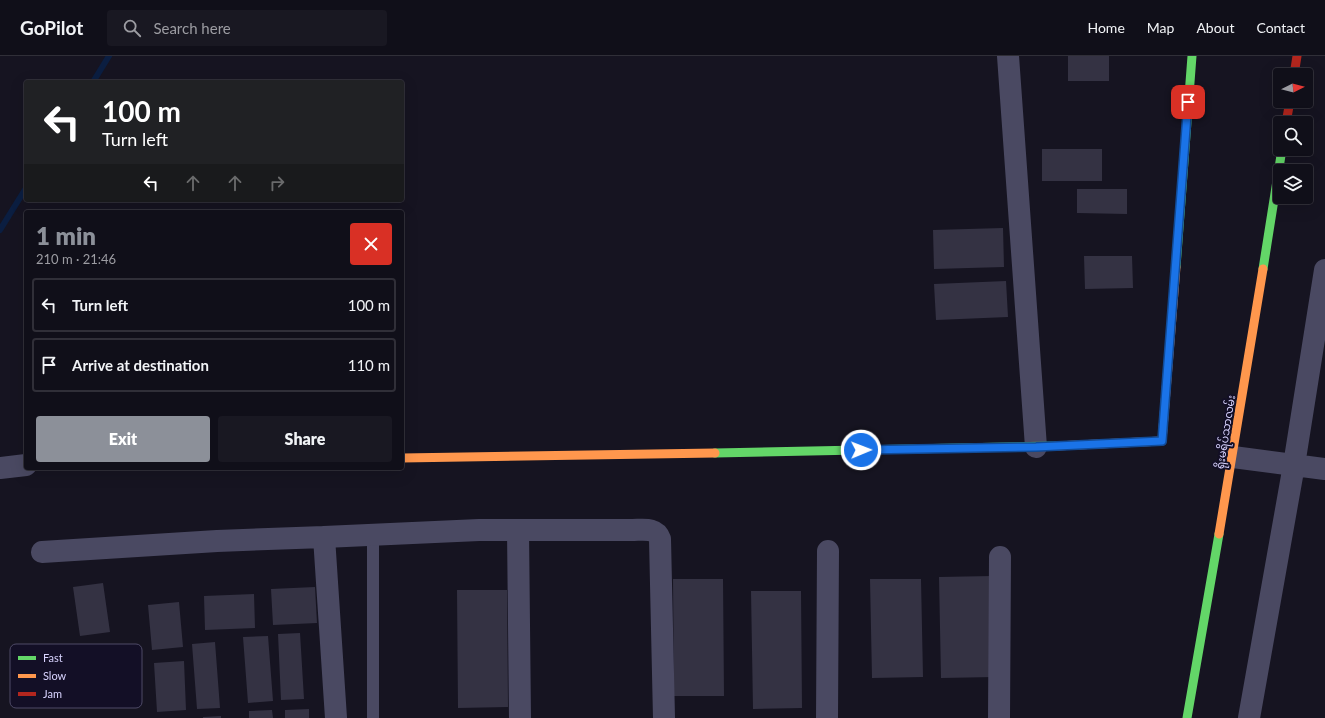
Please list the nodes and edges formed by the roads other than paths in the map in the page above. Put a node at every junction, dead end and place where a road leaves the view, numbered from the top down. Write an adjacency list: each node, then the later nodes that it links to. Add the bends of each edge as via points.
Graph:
1 (1008, 56): 7 (street)
2 (1192, 56): 7 (street, via 1162,441)
3 (1297, 56): 4 (street)
4 (1295, 68)
5 (1281, 156): 8 (street, ရိုးမရိပ်သာလမ်း)
6 (1325, 270): 11 (street)
7 (1036, 447): 9 (street)
8 (1233, 457): 11 (street); 26 (street, ရိုးမရိပ်သာလမ်း)
9 (404, 458)
10 (24, 465): 12 (street)
11 (1294, 465): 13 (street); 27 (street)
12 (0, 468)
13 (1325, 469)
14 (518, 530): 15 (street); 22 (street); 23 (street, via 632,530 655,531 659,534)
15 (373, 534): 16 (street); 21 (lane)
16 (324, 537): 18 (street); 20 (street)
17 (828, 551): 24 (street)
18 (42, 552)
19 (1000, 557): 25 (street)
20 (336, 718)
21 (373, 718)
22 (520, 718)
23 (664, 718)
24 (827, 718)
25 (999, 718)
26 (1187, 718)
27 (1249, 718)

